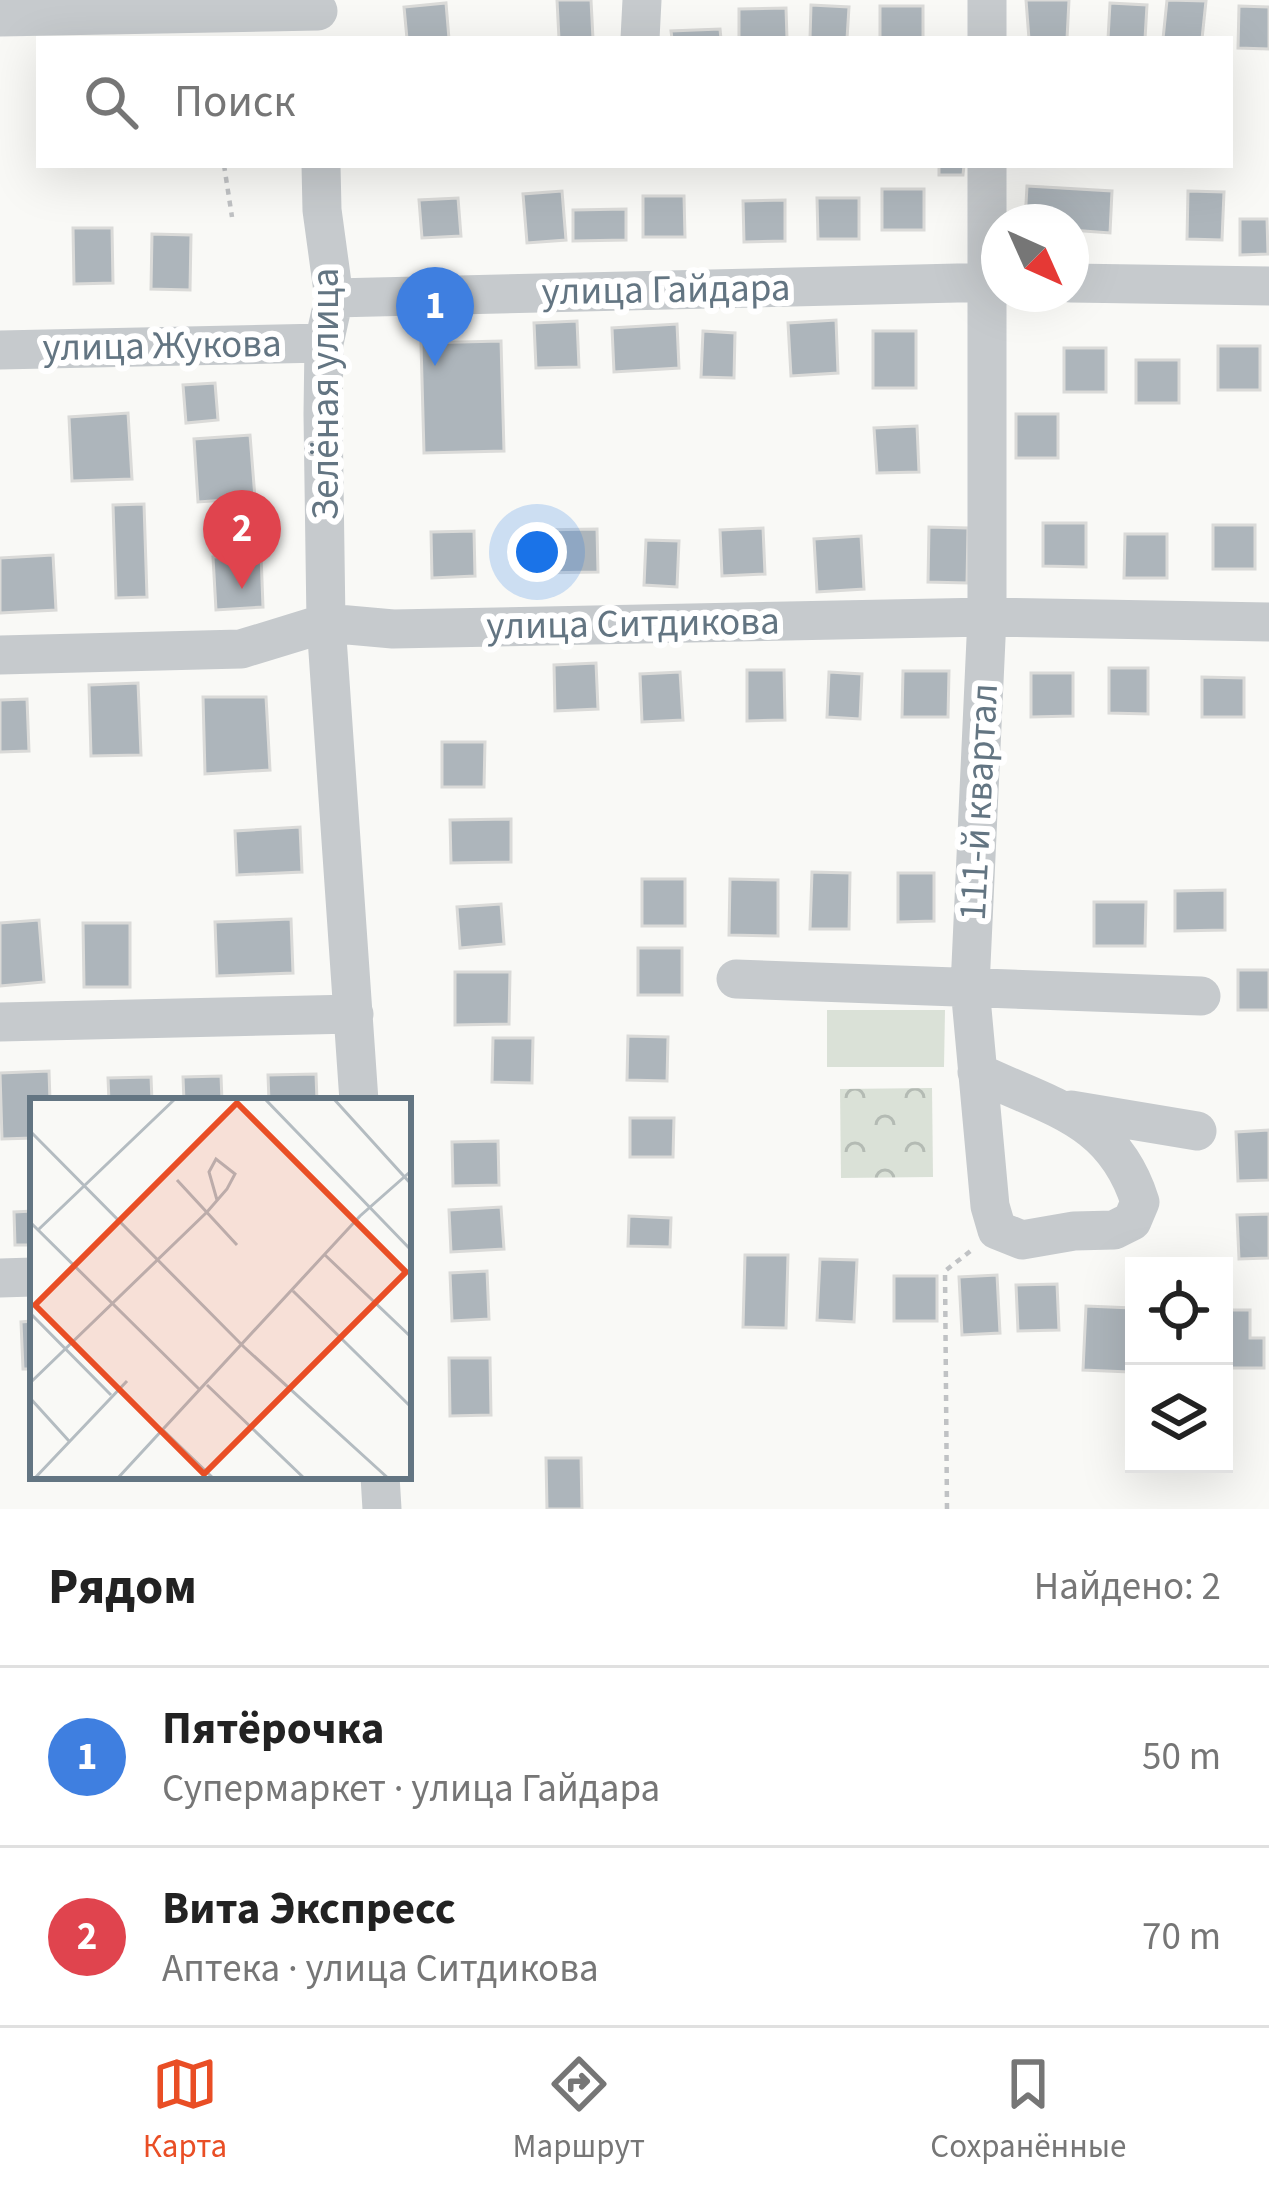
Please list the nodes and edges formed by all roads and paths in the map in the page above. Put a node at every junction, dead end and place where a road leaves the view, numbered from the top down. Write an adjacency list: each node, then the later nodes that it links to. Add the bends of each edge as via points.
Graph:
1 (642, 0): 5 (street)
2 (987, 0): 6 (street)
3 (0, 17): 4 (street)
4 (318, 17)
5 (640, 36)
6 (987, 36)
7 (224, 168): 11 (path)
8 (321, 168): 15 (street, Зелёная улица)
9 (987, 168): 10 (street, 111-й квартал)
10 (989, 204)
11 (232, 217)
12 (981, 282): 15 (street, улица Гайдара)
13 (1089, 283): 14 (street)
14 (1269, 286)
15 (334, 298): 17 (street, Зелёная улица)
16 (992, 312): 19 (street, 111-й квартал)
17 (324, 343): 18 (street, улица Жукова); 21 (street, Зелёная улица)
18 (0, 350)
19 (987, 617): 20 (street, улица Ситдикова); 21 (street, улица Ситдикова); 24 (street, 111-й квартал)
20 (1269, 622)
21 (326, 623): 22 (street, улица Ситдикова, via 241,649); 26 (street, Зелёная улица)
22 (0, 655)
23 (736, 979): 24 (street)
24 (970, 987): 25 (street); 28 (street, 111-й квартал)
25 (1201, 996)
26 (354, 1014): 27 (street); 29 (street, Зелёная улица)
27 (0, 1022)
28 (977, 1072): 30 (street); 32 (street, 111-й квартал)
29 (358, 1098)
30 (1065, 1109): 31 (street); 32 (street, via 1111,1146 1133,1178 1141,1202 1132,1221 1022,1240)
31 (1197, 1131)
32 (997, 1230): 37 (path, via 945,1271)
33 (30, 1277): 34 (street)
34 (0, 1278)
35 (380, 1479): 36 (street)
36 (382, 1509)
37 (947, 1509)

